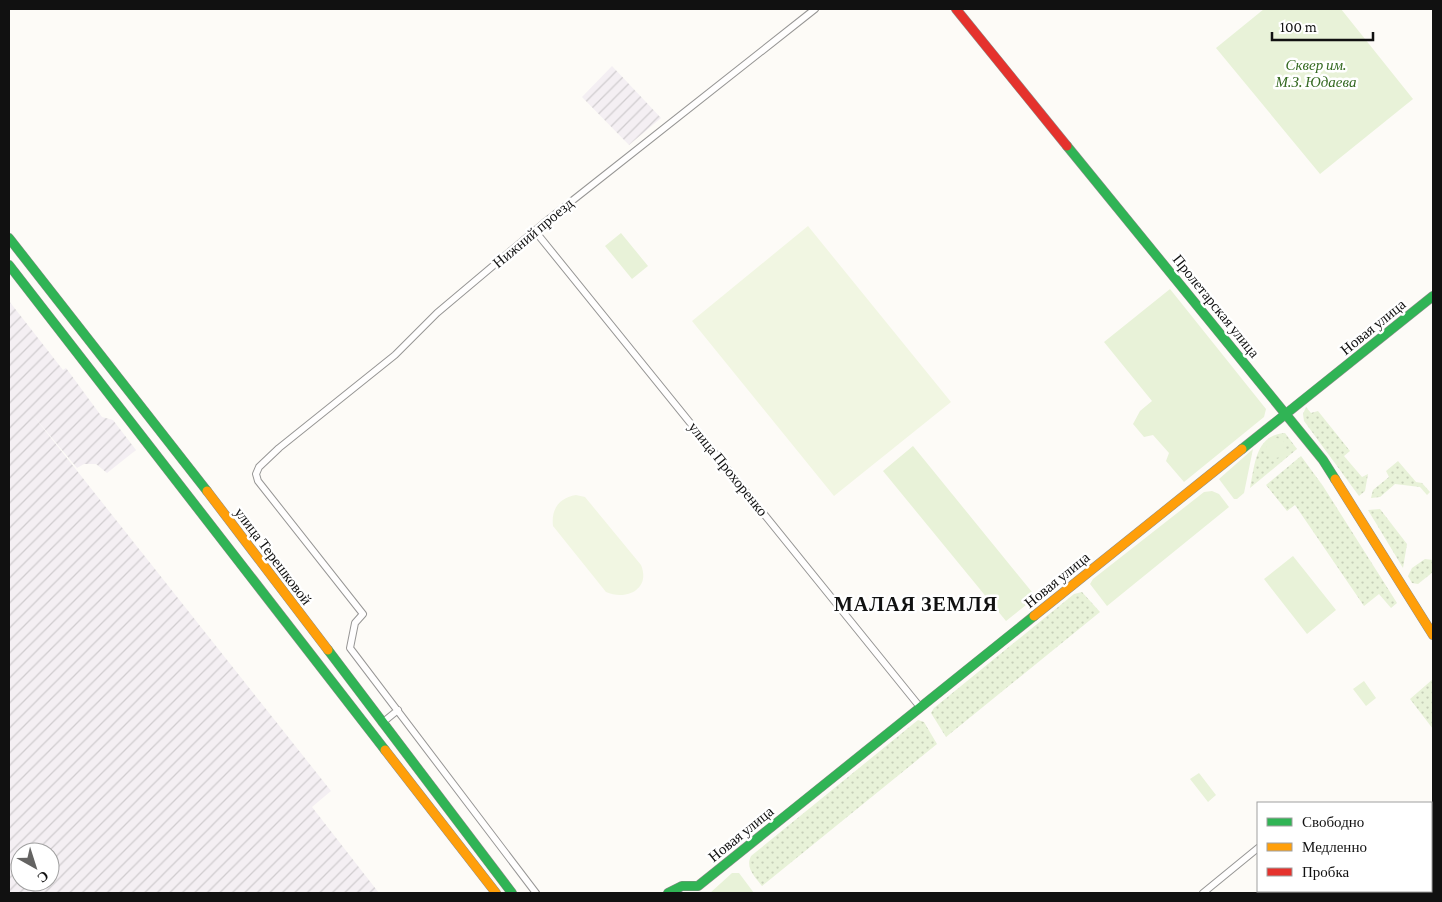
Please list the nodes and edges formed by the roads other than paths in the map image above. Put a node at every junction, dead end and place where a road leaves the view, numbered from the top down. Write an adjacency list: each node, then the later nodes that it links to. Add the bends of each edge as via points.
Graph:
1 (815, 9): 3 (street, Нижний проезд)
2 (956, 9): 7 (main road, Пролетарская улица)
3 (535, 231): 9 (street, улица Прохоренко); 10 (street, Нижний проезд, via 436,314 395,355 259,467 256,474 258,481 363,614 355,623 350,648)
4 (9, 238): 11 (main road, улица Терешковой)
5 (9, 265): 13 (main road, улица Терешковой)
6 (1433, 296): 7 (main road, Новая улица)
7 (1286, 414): 8 (main road, Пролетарская улица, via 1329,468); 9 (main road, Новая улица)
8 (1433, 635)
9 (920, 707): 15 (main road, Новая улица)
10 (398, 710): 11 (street); 18 (street)
11 (382, 723): 12 (main road, улица Терешковой)
12 (442, 802): 13 (main road, via 436,802); 17 (main road, улица Терешковой)
13 (431, 810): 16 (main road, улица Терешковой)
14 (1257, 849): 20 (street)
15 (698, 890): 19 (main road, Новая улица, via 685,885)
16 (496, 893)
17 (512, 893)
18 (536, 893)
19 (668, 893)
20 (1203, 893)

